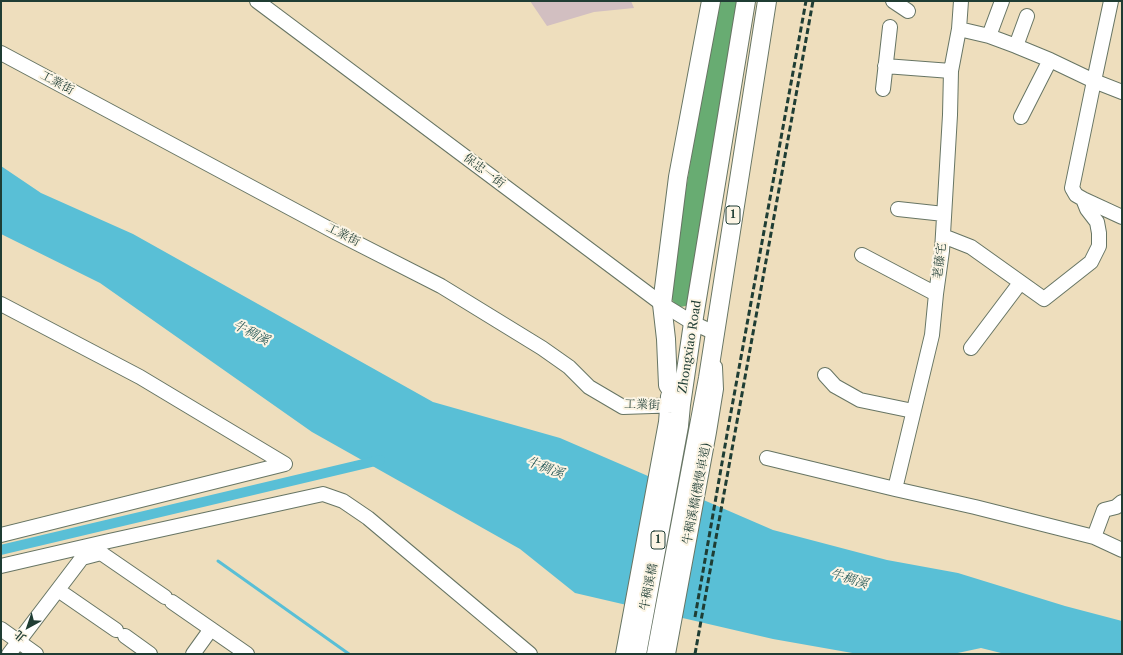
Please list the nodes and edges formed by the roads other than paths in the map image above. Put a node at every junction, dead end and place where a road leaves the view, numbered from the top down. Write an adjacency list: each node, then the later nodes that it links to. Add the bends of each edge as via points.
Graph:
1 (257, 1): 32 (street, 保忠一街)
2 (712, 1): 32 (main road, Zhongxiao Road, via 678,177)
3 (746, 1): 33 (main road, Zhongxiao Road / 1)
4 (767, 1): 34 (main road, Zhongxiao Road / 1)
5 (893, 1): 9 (street)
6 (961, 1): 12 (street, 荖藤宅)
7 (1002, 1): 13 (street)
8 (1111, 1): 19 (street)
9 (908, 11)
10 (1027, 16): 14 (street)
11 (890, 27): 17 (street)
12 (959, 29): 13 (street); 18 (street, 荖藤宅)
13 (989, 36): 14 (street)
14 (1016, 46): 16 (street)
15 (1, 53): 37 (street, 工業街, via 441,286 542,348 570,367 589,387 623,407)
16 (1050, 60): 19 (street); 22 (street)
17 (885, 66): 18 (street); 20 (street)
18 (951, 71): 25 (street, 荖藤宅)
19 (1094, 81): 21 (street); 23 (street, via 1072,188)
20 (883, 89)
21 (1122, 92)
22 (1021, 117)
23 (1083, 199): 26 (street); 29 (street, via 1097,222 1099,233 1099,246 1091,262 1044,299)
24 (898, 210): 25 (street)
25 (944, 214): 27 (street, 荖藤宅)
26 (1122, 217)
27 (942, 236): 29 (street, via 970,247); 30 (street, 荖藤宅)
28 (862, 255): 30 (street)
29 (1020, 283): 35 (street)
30 (936, 294): 38 (street, 荖藤宅, via 932,335)
31 (1, 304): 44 (street, via 140,377 285,464)
32 (662, 304): 33 (street, 保忠一街); 37 (main road, Zhongxiao Road, via 668,385)
33 (693, 323): 34 (street, 保忠一街); 37 (main road, Zhongxiao Road / 1)
34 (715, 333): 40 (main road, Zhongxiao Road / 1)
35 (971, 348)
36 (825, 375): 38 (street, via 835,386 860,400)
37 (674, 406): 39 (main road, 1)
38 (913, 411): 42 (street, 荖藤宅)
39 (672, 424): 58 (street); 59 (main road, 牛稠溪橋 / 1)
40 (703, 430): 60 (main road, 牛稠溪橋 / 1); 61 (street, 牛稠溪橋(機慢車道))
41 (767, 458): 42 (street)
42 (895, 489): 45 (street)
43 (1122, 502): 45 (street, via 1116,507 1104,510)
44 (1, 535)
45 (1094, 538): 46 (street)
46 (1122, 550)
47 (1, 566): 57 (street, via 323,494 343,501 368,518)
48 (58, 590): 50 (street, via 82,558 100,553); 51 (street); 54 (street)
49 (1, 629): 51 (street)
50 (211, 629): 55 (street); 56 (street)
51 (18, 642): 52 (street); 53 (street)
52 (9, 654)
53 (36, 654)
54 (150, 654)
55 (193, 654)
56 (247, 654)
57 (530, 654)
58 (623, 654)
59 (637, 654)
60 (656, 654)
61 (668, 654)

